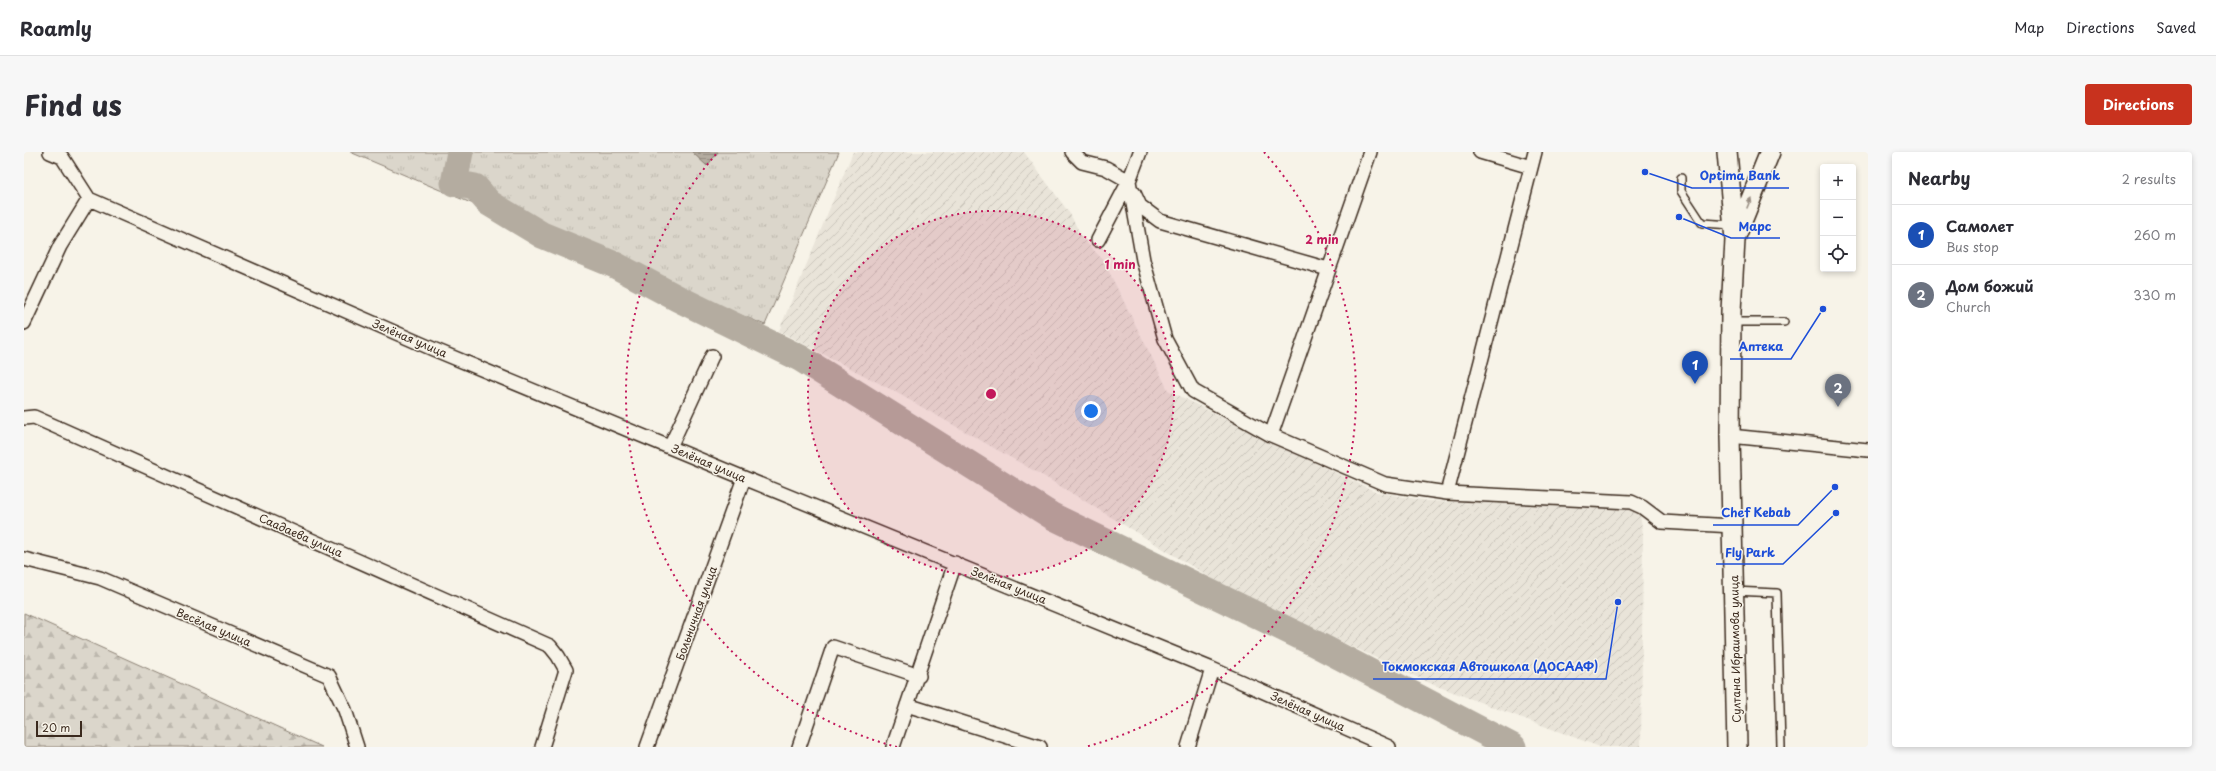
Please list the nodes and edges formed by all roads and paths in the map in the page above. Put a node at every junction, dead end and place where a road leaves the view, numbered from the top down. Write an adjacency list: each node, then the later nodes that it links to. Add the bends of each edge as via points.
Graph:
1 (50, 152): 12 (street, via 62,157)
2 (1072, 152): 11 (street, via 1082,162 1106,168)
3 (1140, 152): 11 (street)
4 (1370, 152): 15 (street)
5 (1480, 152): 9 (street)
6 (1535, 152): 9 (street)
7 (1727, 152): 13 (main road)
8 (1770, 152): 13 (main road, one-way to 8)
9 (1531, 167): 26 (street)
10 (1681, 178): 13 (lane, via 1681,191 1702,223)
11 (1129, 181): 14 (street); 15 (street, via 1140,206 1160,221); 21 (street, via 1143,260 1165,339 1193,391)
12 (90, 199): 18 (street, via 60,246); 23 (street, Зелёная улица, via 433,349)
13 (1734, 232): 16 (main road, Султана Ибраимова улица)
14 (1098, 240)
15 (1328, 269): 21 (street)
16 (1731, 322): 17 (lane); 22 (main road, Султана Ибраимова улица)
17 (1784, 322)
18 (24, 323)
19 (712, 356): 23 (street)
20 (24, 418): 35 (street, Саадаева улица, via 34,417 550,646 566,670)
21 (1271, 435): 26 (street, via 1385,484)
22 (1730, 436): 24 (street); 27 (main road, Султана Ибраимова улица)
23 (670, 447): 25 (street, Зелёная улица)
24 (1868, 450)
25 (744, 478): 29 (street, Зелёная улица); 36 (street, Больничная улица)
26 (1447, 493): 27 (street, via 1631,502 1662,522)
27 (1733, 526): 30 (main road, Султана Ибраимова улица)
28 (24, 559): 34 (street, Весёлая улица, via 100,578 328,676 345,710)
29 (955, 563): 31 (street, Зелёная улица); 32 (street)
30 (1734, 591): 42 (main road, Султана Ибраимова улица); 43 (lane, via 1777,593)
31 (1212, 669): 40 (street); 41 (street, Зелёная улица)
32 (919, 676): 33 (street); 37 (street, via 833,647)
33 (907, 705): 38 (street); 39 (street)
34 (357, 747)
35 (542, 747)
36 (647, 747)
37 (799, 747)
38 (893, 747)
39 (1040, 747)
40 (1188, 747)
41 (1389, 747)
42 (1737, 747)
43 (1781, 747)

